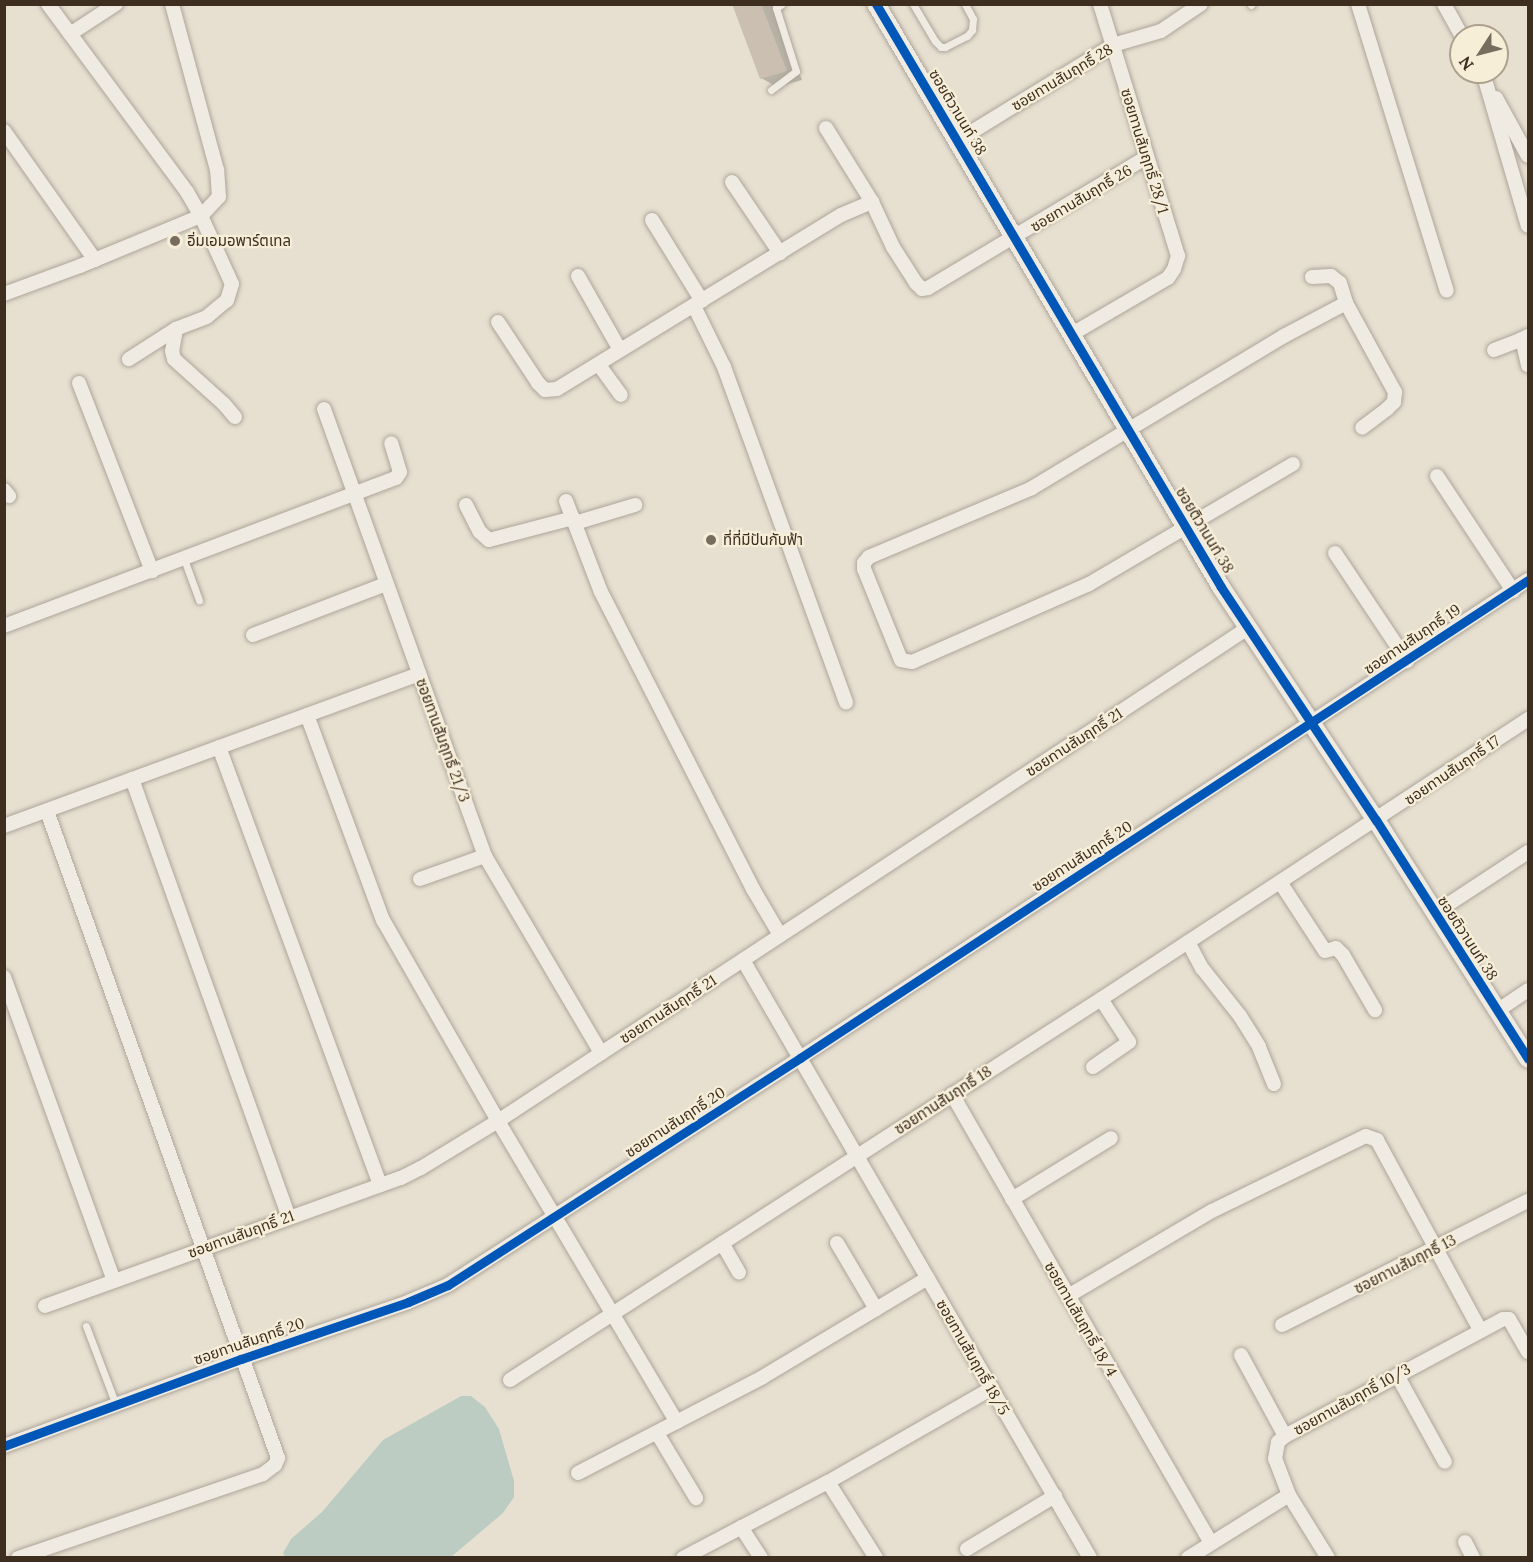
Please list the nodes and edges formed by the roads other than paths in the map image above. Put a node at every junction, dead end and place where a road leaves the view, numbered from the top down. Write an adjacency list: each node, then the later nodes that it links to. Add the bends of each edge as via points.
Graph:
1 (48, 4): 13 (street)
2 (116, 4): 13 (street)
3 (172, 4): 25 (street, via 220,187 219,197)
4 (876, 4): 20 (street, ซอยติวานนท์ 38)
5 (913, 4): 6 (lane, via 934,41 945,47 972,30 973,20)
6 (965, 4)
7 (1100, 4): 14 (street, ซอยทานสัมฤทธิ์ 28/1)
8 (1201, 4): 14 (street, ซอยทานสัมฤทธิ์ 28, via 1161,31)
9 (1358, 4): 33 (street)
10 (1444, 4): 12 (street)
11 (778, 6): 17 (lane, via 796,71)
12 (1455, 24)
13 (70, 34): 25 (street)
14 (1113, 45): 20 (street, ซอยทานสัมฤทธิ์ 28); 22 (street, ซอยทานสัมฤทธิ์ 28/1)
15 (1486, 84): 27 (street)
16 (1488, 84): 21 (street)
17 (771, 90)
18 (826, 128): 24 (street)
19 (4, 131): 30 (street)
20 (957, 141): 28 (street, ซอยติวานนท์ 38)
21 (1528, 156)
22 (1147, 158): 28 (street, ซอยทานสัมฤทธิ์ 26); 39 (street, ซอยทานสัมฤทธิ์ 28/1, via 1178,256 1174,269 1168,278)
23 (732, 182): 29 (street)
24 (872, 202): 28 (street, ซอยทานสัมฤทธิ์ 26, via 893,247 922,288); 29 (street, via 841,215)
25 (201, 216): 30 (street); 38 (street, via 232,284 231,293 207,317)
26 (652, 220): 36 (street)
27 (1528, 226)
28 (1015, 238): 39 (street, ซอยติวานนท์ 38)
29 (780, 253): 36 (street)
30 (95, 260): 34 (street)
31 (579, 276): 41 (street)
32 (1312, 277): 35 (street, via 1336,277)
33 (1447, 291)
34 (4, 294)
35 (1346, 303): 50 (street, via 1395,392 1394,402); 51 (street, via 1284,336)
36 (698, 304): 41 (street); 73 (street)
37 (498, 322): 44 (street, via 545,390 557,389)
38 (176, 329): 43 (street); 49 (street, via 174,360)
39 (1072, 334): 51 (street, ซอยติวานนท์ 38)
40 (1525, 337): 42 (street); 45 (street)
41 (620, 350): 44 (street)
42 (1494, 350)
43 (129, 359)
44 (599, 365): 47 (street)
45 (1528, 365)
46 (79, 383): 63 (street)
47 (621, 395)
48 (324, 410): 55 (street, ซอยทานสัมฤทธิ์ 21/3)
49 (234, 417)
50 (1362, 428)
51 (1129, 431): 60 (street, ซอยติวานนท์ 38); 60 (street, via 1032,488 869,557 864,569 901,660 912,662 1089,584)
52 (391, 443): 55 (street, via 399,476)
53 (1293, 464): 60 (street)
54 (1437, 476): 66 (street)
55 (353, 495): 62 (street); 65 (street, ซอยทานสัมฤทธิ์ 21/3)
56 (566, 501): 59 (street)
57 (466, 505): 59 (street, via 480,532 489,540)
58 (635, 506): 59 (street)
59 (574, 521): 87 (street, via 601,592)
60 (1185, 526): 69 (street, ซอยติวานนท์ 38)
61 (1335, 552): 71 (street)
62 (184, 559): 63 (street); 67 (lane)
63 (152, 572): 68 (street)
64 (1528, 580): 66 (street, ซอยทานสัมฤทธิ์ 19)
65 (386, 584): 70 (street); 72 (street, ซอยทานสัมฤทธิ์ 21/3)
66 (1513, 591): 71 (street, ซอยทานสัมฤทธิ์ 19)
67 (199, 600)
68 (4, 626)
69 (1248, 628): 76 (street, ซอยติวานนท์ 38); 87 (street, ซอยทานสัมฤทธิ์ 21)
70 (253, 634)
71 (1407, 661): 76 (street, ซอยทานสัมฤทธิ์ 19)
72 (419, 674): 74 (street); 83 (street, ซอยทานสัมฤทธิ์ 21/3)
73 (846, 703)
74 (307, 715): 77 (street); 101 (street, via 383,920)
75 (1528, 719): 80 (street, ซอยทานสัมฤทธิ์ 17)
76 (1312, 724): 80 (street, ซอยติวานนท์ 38); 96 (street, ซอยทานสัมฤทธิ์ 20)
77 (219, 747): 78 (street); 104 (street)
78 (132, 779): 79 (street); 107 (street)
79 (47, 811): 81 (street); 111 (street)
80 (1376, 820): 85 (street, ซอยทานสัมฤทธิ์ 18); 86 (street, ซอยติวานนท์ 38)
81 (4, 826)
82 (1528, 852): 86 (street)
83 (485, 856): 84 (street); 95 (street, ซอยทานสัมฤทธิ์ 21/3)
84 (420, 879)
85 (1280, 882): 88 (street, ซอยทานสัมฤทธิ์ 18); 93 (street, via 1325,951 1336,948 1343,955)
86 (1435, 913): 94 (street, ซอยติวานนท์ 38)
87 (780, 935): 89 (street, ซอยทานสัมฤทธิ์ 21)
88 (1188, 942): 92 (street, ซอยทานสัมฤทธิ์ 18); 99 (street, via 1259,1047)
89 (743, 960): 95 (street, ซอยทานสัมฤทธิ์ 21); 96 (street, ซอยทานสัมฤทธิ์ 18/5)
90 (4, 976): 115 (street)
91 (1528, 990): 94 (street)
92 (1101, 999): 98 (street, via 1129,1042); 100 (street, ซอยทานสัมฤทธิ์ 18)
93 (1375, 1010)
94 (1497, 1011): 97 (street, ซอยติวานนท์ 38)
95 (601, 1053): 101 (street, ซอยทานสัมฤทธิ์ 21)
96 (800, 1058): 103 (street, ซอยทานสัมฤทธิ์ 18/5); 108 (street, ซอยทานสัมฤทธิ์ 20)
97 (1528, 1059)
98 (1093, 1067)
99 (1274, 1084)
100 (952, 1094): 103 (street, ซอยทานสัมฤทธิ์ 18); 105 (street, ซอยทานสัมฤทธิ์ 18/4)
101 (498, 1121): 104 (street, ซอยทานสัมฤทธิ์ 21, via 421,1168); 108 (street)
102 (1111, 1138): 105 (street)
103 (856, 1156): 109 (street, ซอยทานสัมฤทธิ์ 18); 114 (street, ซอยทานสัมฤทธิ์ 18/5)
104 (380, 1185): 107 (street, ซอยทานสัมฤทธิ์ 21)
105 (1012, 1199): 116 (street, ซอยทานสัมฤทธิ์ 18/4)
106 (1528, 1201): 112 (street, ซอยทานสัมฤทธิ์ 13)
107 (289, 1217): 111 (street, ซอยทานสัมฤทธิ์ 21)
108 (555, 1218): 119 (street); 125 (street, ซอยทานสัมฤทธิ์ 20, via 448,1285)
109 (722, 1243): 113 (street); 119 (street, ซอยทานสัมฤทธิ์ 18)
110 (837, 1243): 118 (street)
111 (202, 1248): 115 (street, ซอยทานสัมฤทธิ์ 21); 125 (street)
112 (1435, 1249): 116 (street, via 1377,1140 1366,1136 1212,1211); 120 (street, ซอยทานสัมฤทธิ์ 13); 122 (street)
113 (739, 1273)
114 (928, 1278): 118 (street); 128 (street, ซอยทานสัมฤทธิ์ 18/5)
115 (114, 1281): 117 (street, ซอยทานสัมฤทธิ์ 21)
116 (1068, 1296): 142 (street, ซอยทานสัมฤทธิ์ 18/4)
117 (45, 1306)
118 (876, 1309): 130 (street, via 763,1377)
119 (612, 1314): 127 (street, ซอยทานสัมฤทธิ์ 18); 130 (street)
120 (1281, 1325)
121 (86, 1326): 129 (lane)
122 (1480, 1330): 123 (street, ซอยทานสัมฤทธิ์ 10/3, via 1509,1319); 126 (street, ซอยทานสัมฤทธิ์ 10/3)
123 (1528, 1352)
124 (1241, 1355): 132 (street)
125 (242, 1359): 129 (street, ซอยทานสัมฤทธิ์ 20); 144 (street, via 276,1448 278,1458 270,1470)
126 (1396, 1375): 132 (street, ซอยทานสัมฤทธิ์ 10/3); 134 (street)
127 (510, 1380)
128 (992, 1388): 136 (street); 138 (street, ซอยทานสัมฤทธิ์ 18/5)
129 (116, 1405): 133 (street, ซอยทานสัมฤทธิ์ 20)
130 (677, 1422): 131 (street)
131 (657, 1433): 135 (street); 139 (street)
132 (1285, 1436): 137 (street, ซอยทานสัมฤทธิ์ 10/3, via 1278,1442 1275,1459)
133 (4, 1446)
134 (1445, 1462)
135 (579, 1473)
136 (828, 1482): 140 (street); 147 (street)
137 (1289, 1495): 142 (street); 150 (street, ซอยทานสัมฤทธิ์ 10/3)
138 (1055, 1496): 143 (street); 148 (street, ซอยทานสัมฤทธิ์ 18/5)
139 (696, 1498)
140 (741, 1527): 145 (street); 146 (street)
141 (1465, 1542): 151 (street)
142 (1210, 1543): 149 (street)
143 (967, 1549)
144 (23, 1557)
145 (683, 1557)
146 (761, 1557)
147 (876, 1557)
148 (1090, 1557)
149 (1188, 1557)
150 (1328, 1557)
151 (1473, 1557)

